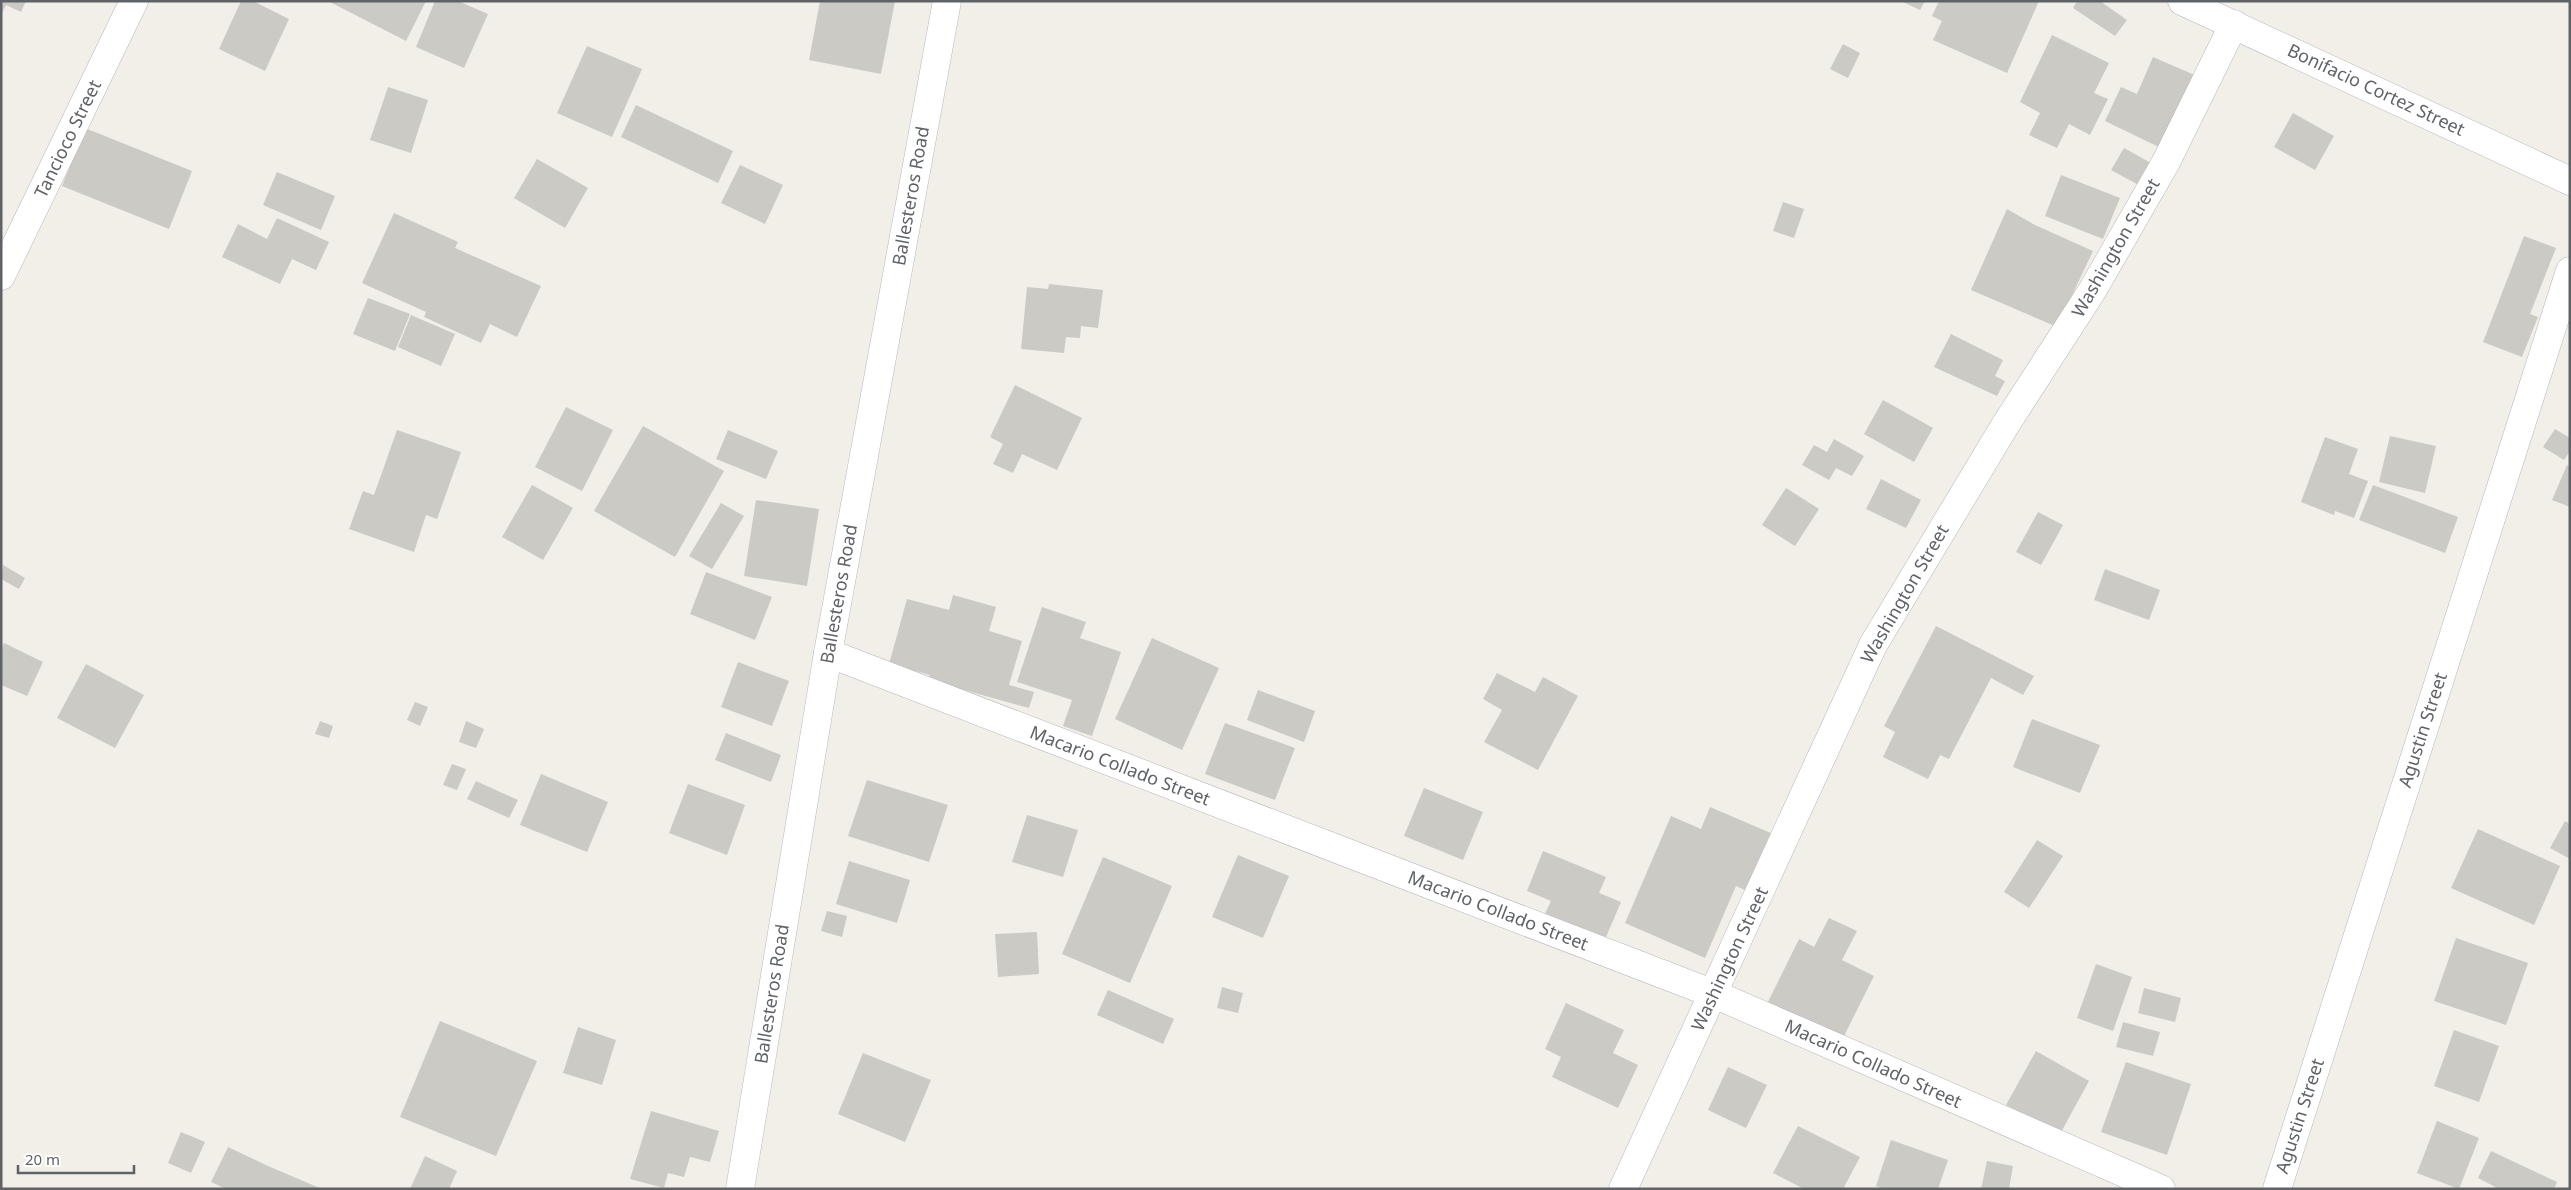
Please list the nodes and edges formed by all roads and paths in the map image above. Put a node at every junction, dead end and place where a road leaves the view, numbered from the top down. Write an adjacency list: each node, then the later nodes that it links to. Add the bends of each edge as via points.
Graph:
1 (134, 1): 7 (street, Tancioco Street)
2 (947, 1): 8 (street, Ballesteros Road)
3 (2182, 1): 4 (street, Bonifacio Cortez Street)
4 (2234, 24): 5 (street, Bonifacio Cortez Street); 9 (street, Washington Street, via 2166,162 2092,291 2006,424 1873,645)
5 (2570, 181)
6 (2570, 271): 13 (street, Agustin Street)
7 (1, 276)
8 (828, 653): 9 (street, Macario Collado Street); 10 (street, Ballesteros Road)
9 (1714, 994): 11 (street, Washington Street); 12 (street, Macario Collado Street)
10 (740, 1189)
11 (1623, 1189)
12 (2161, 1189)
13 (2277, 1189)

